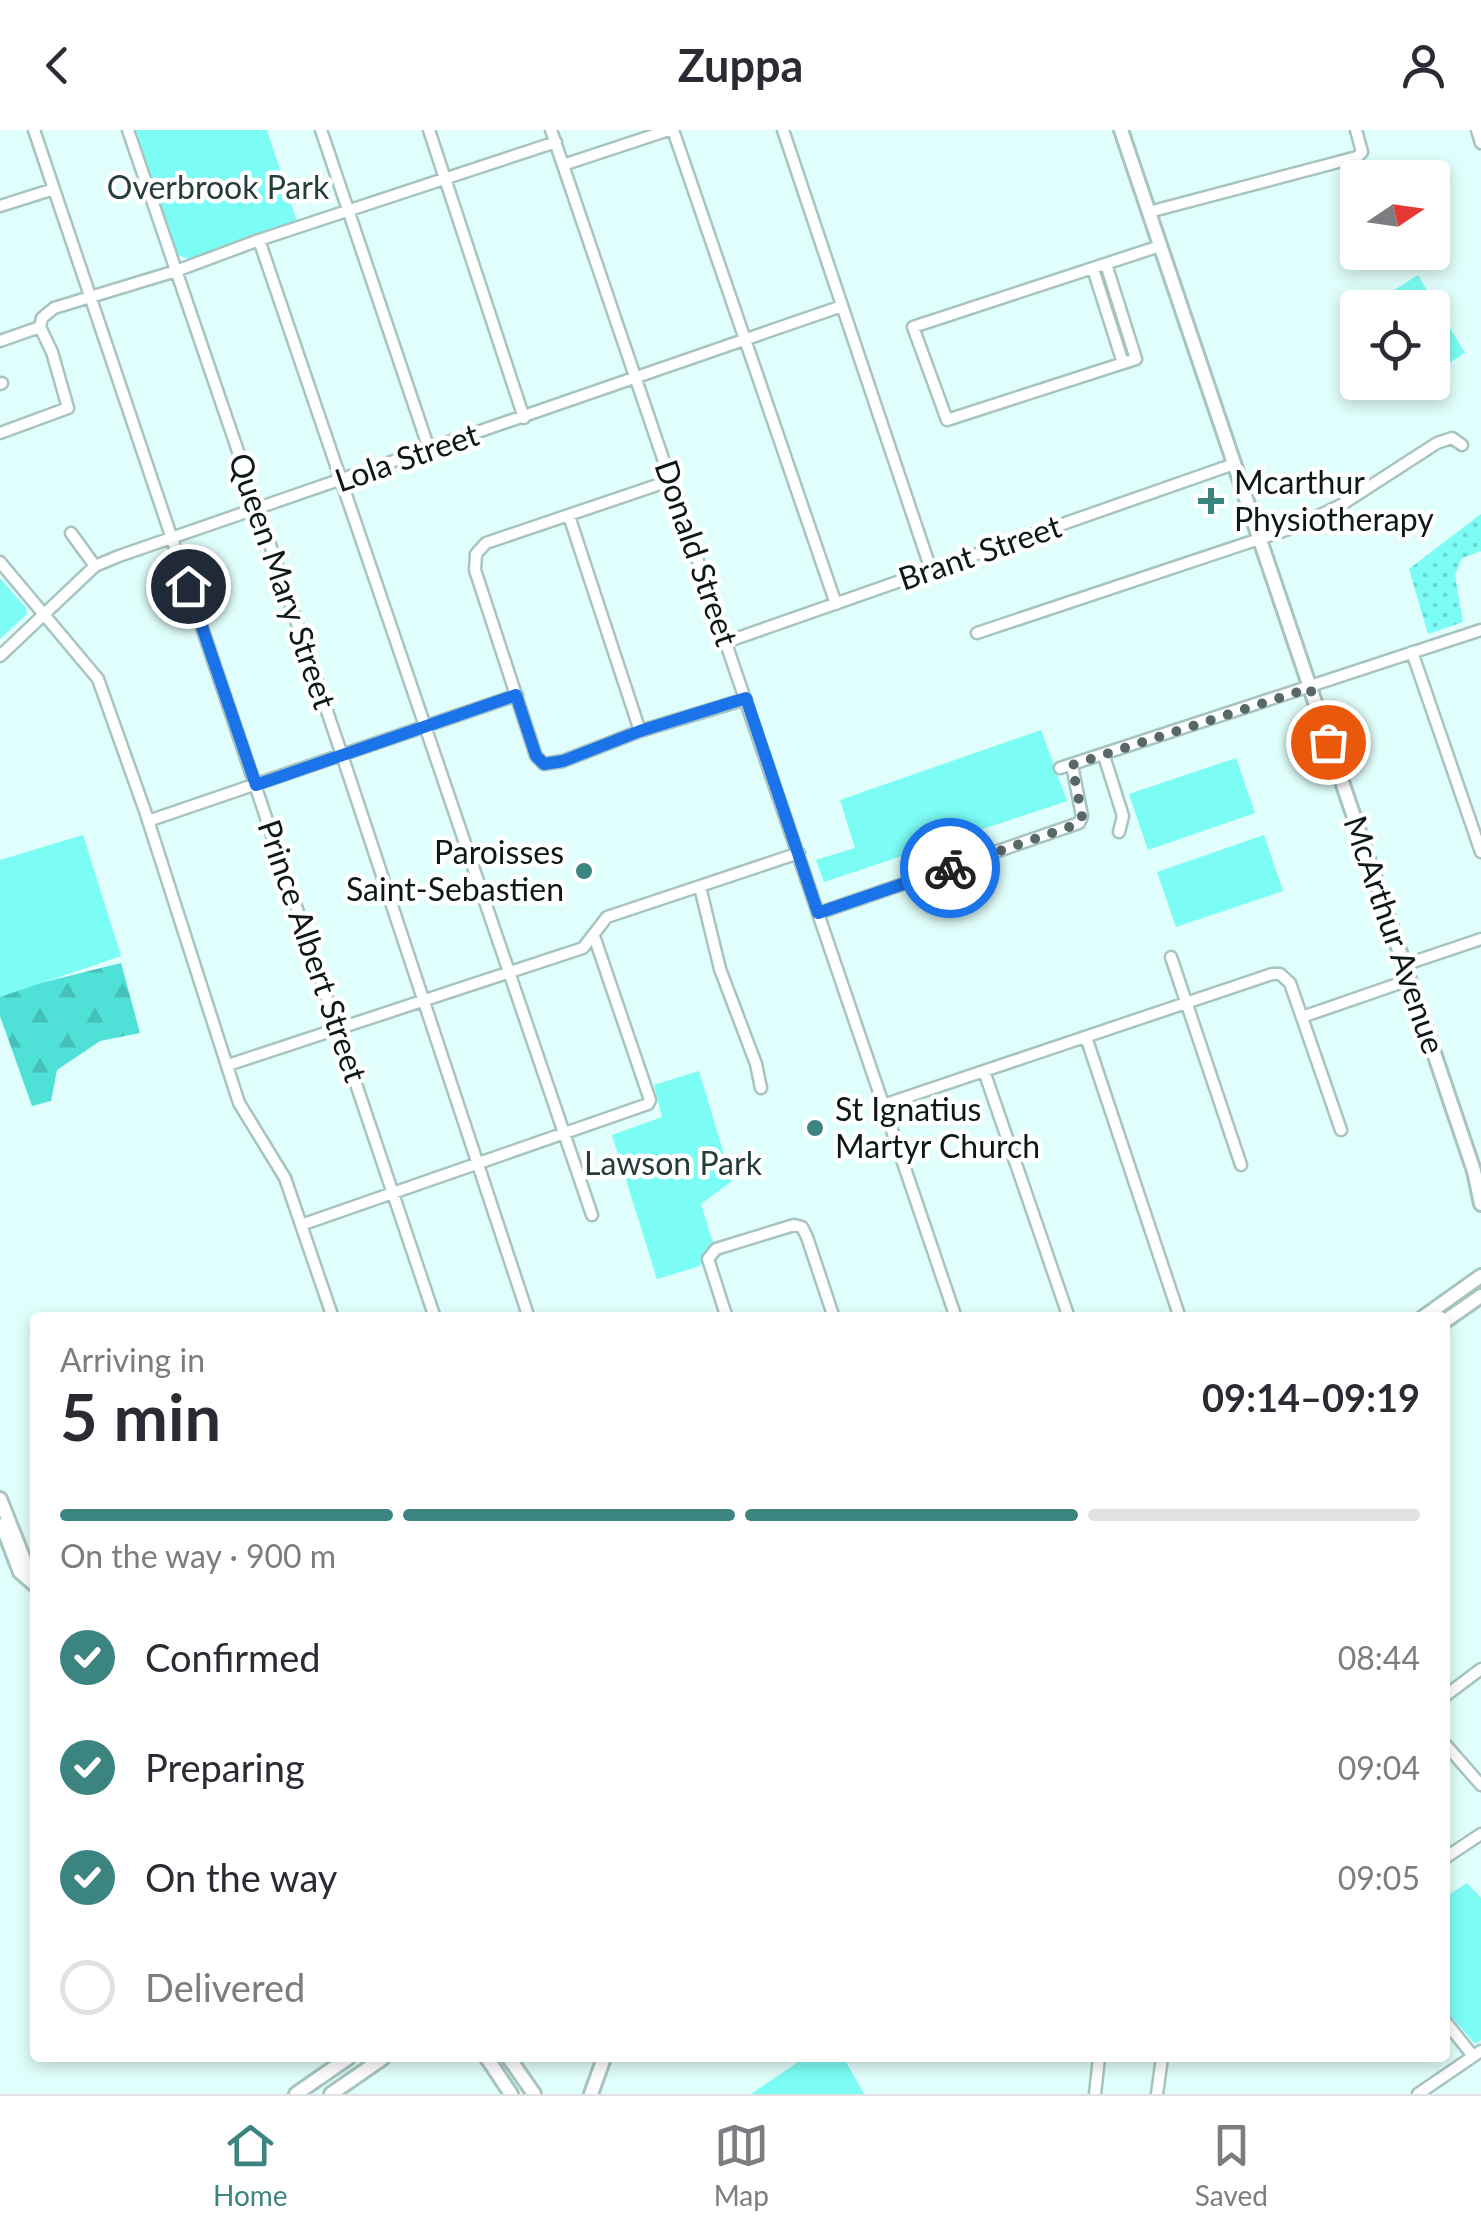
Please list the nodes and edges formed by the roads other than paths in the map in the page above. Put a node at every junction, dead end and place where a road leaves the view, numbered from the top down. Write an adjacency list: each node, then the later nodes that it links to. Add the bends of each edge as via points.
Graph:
1 (34, 130): 15 (street, Prince Albert Street)
2 (128, 130): 23 (street, Queen Mary Street)
3 (321, 130): 17 (street)
4 (429, 130): 14 (street)
5 (552, 130): 11 (street, Donald Street)
6 (671, 130): 13 (street); 27 (street)
7 (783, 130): 25 (street)
8 (1122, 130): 18 (main road, McArthur Avenue)
9 (1356, 130): 18 (street, via 1362,152 1357,156)
10 (1476, 130): 12 (street)
11 (556, 142): 13 (street, Donald Street); 14 (street)
12 (1481, 143)
13 (564, 164): 30 (street, Donald Street)
14 (446, 178): 17 (street); 31 (street)
15 (54, 189): 16 (street); 24 (street, Prince Albert Street)
16 (0, 206)
17 (349, 212): 19 (street); 34 (street)
18 (1149, 212): 20 (main road, McArthur Avenue)
19 (259, 240): 23 (street); 36 (street)
20 (1160, 246): 21 (street); 35 (main road, McArthur Avenue)
21 (1106, 264): 22 (street); 29 (street, via 1136,359)
22 (1093, 269): 29 (street); 29 (street, via 913,327 947,420)
23 (176, 271): 24 (street); 38 (street, Queen Mary Street)
24 (90, 298): 26 (street, via 54,308); 41 (street, Prince Albert Street)
25 (842, 306): 27 (street, Lola Street); 45 (street)
26 (40, 327): 28 (street); 32 (street, via 68,408)
27 (745, 340): 30 (street, Lola Street); 46 (street)
28 (0, 341)
29 (1123, 364)
30 (638, 377): 31 (street, Lola Street); 37 (street, Donald Street)
31 (524, 418): 34 (street, Lola Street)
32 (0, 433)
33 (1462, 444): 42 (street, via 1443,440 1333,510)
34 (429, 449): 36 (street, Lola Street)
35 (1234, 464): 42 (main road, McArthur Avenue); 45 (street, Brant Street)
36 (342, 480): 38 (street, Lola Street); 56 (street)
37 (672, 480): 39 (street); 50 (street, Donald Street)
38 (257, 509): 41 (street, Lola Street); 58 (street, Queen Mary Street)
39 (568, 516): 54 (street, via 486,544 476,554 475,570); 57 (street)
40 (71, 533): 44 (street)
41 (172, 538): 44 (street, Lola Street); 60 (street, Prince Albert Street)
42 (1260, 539): 49 (street); 53 (main road, McArthur Avenue)
43 (0, 562): 47 (street)
44 (96, 566): 47 (street, Lola Street)
45 (931, 570): 46 (street, Brant Street)
46 (836, 604): 50 (street, Brant Street)
47 (44, 614): 52 (street, Lola Street); 61 (street, via 98,679)
48 (1481, 630): 51 (street)
49 (977, 633)
50 (726, 642): 55 (street, Donald Street)
51 (1412, 652): 53 (street); 63 (street)
52 (0, 656)
53 (1310, 688): 59 (street); 70 (main road, McArthur Avenue)
54 (516, 695): 56 (street); 57 (street, via 544,764)
55 (746, 698): 57 (street); 64 (street, Donald Street)
56 (426, 726): 58 (street); 71 (street)
57 (640, 731)
58 (342, 755): 60 (street); 73 (street, Queen Mary Street)
59 (1104, 756): 62 (street, via 1124,816); 66 (street, via 1066,766 1082,816 1078,824)
60 (256, 785): 61 (street); 76 (street, Prince Albert Street)
61 (148, 821): 78 (street)
62 (1120, 832)
63 (1481, 852)
64 (798, 853): 65 (street); 66 (street, Donald Street)
65 (700, 887): 67 (street, via 607,918); 80 (street)
66 (818, 913): 81 (street, Donald Street)
67 (594, 936): 71 (street, via 583,948); 83 (street, via 650,1100)
68 (1481, 939): 70 (street)
69 (1172, 958): 74 (street)
70 (1404, 964): 72 (main road, McArthur Avenue)
71 (509, 972): 73 (street); 83 (street)
72 (1409, 980): 75 (street); 86 (main road, McArthur Avenue)
73 (424, 1001): 76 (street); 84 (street, Queen Mary Street)
74 (1188, 1002): 75 (street, via 1272,974 1286,978); 77 (street); 85 (street)
75 (1302, 1017): 82 (street)
76 (339, 1028): 78 (street); 87 (street, Prince Albert Street)
77 (1086, 1036): 79 (street); 100 (street)
78 (228, 1066): 90 (street, via 244,1114 277,1164)
79 (984, 1071): 81 (street); 99 (street)
80 (761, 1088)
81 (883, 1104): 98 (street, Donald Street)
82 (1341, 1130)
83 (565, 1136): 84 (street); 89 (street)
84 (478, 1164): 87 (street); 95 (street, Queen Mary Street)
85 (1241, 1165)
86 (1477, 1176): 88 (main road, McArthur Avenue)
87 (394, 1192): 90 (street); 94 (street, Prince Albert Street)
88 (1481, 1204)
89 (592, 1215)
90 (301, 1225): 93 (street)
91 (1480, 1276): 101 (main road)
92 (1481, 1296): 102 (main road)
93 (331, 1312)
94 (433, 1312)
95 (526, 1312)
96 (725, 1312): 97 (street, via 708,1260 712,1253 794,1226 807,1237)
97 (832, 1312)
98 (954, 1312)
99 (1067, 1312)
100 (1178, 1312)
101 (1430, 1312)
102 (1450, 1318)
103 (0, 1499): 105 (main road)
104 (0, 1518): 106 (main road, via 14,1561)
105 (30, 1567)
106 (30, 1581)
107 (1481, 1669): 108 (street)
108 (1450, 1692)
109 (1450, 1751): 110 (street)
110 (1481, 1785)
111 (1481, 1834): 112 (street)
112 (1450, 1855)
113 (1450, 2025): 114 (street)
114 (1477, 2054): 122 (street)
115 (342, 2062): 123 (main road)
116 (377, 2062): 124 (main road)
117 (489, 2062): 125 (main road)
118 (513, 2062): 126 (main road)
119 (603, 2062): 127 (main road)
120 (1099, 2062): 128 (street)
121 (1161, 2062): 129 (street)
122 (1437, 2089): 130 (street)
123 (296, 2094)
124 (330, 2094)
125 (511, 2094)
126 (534, 2094)
127 (591, 2094)
128 (1095, 2094)
129 (1157, 2094)
130 (1418, 2094)

